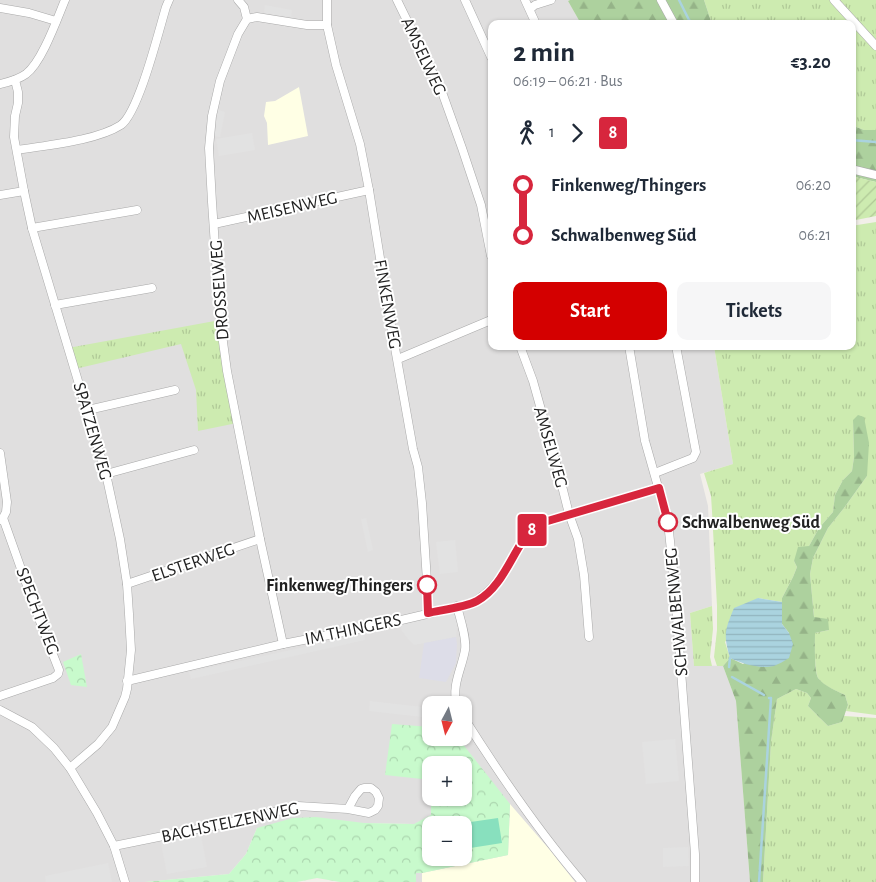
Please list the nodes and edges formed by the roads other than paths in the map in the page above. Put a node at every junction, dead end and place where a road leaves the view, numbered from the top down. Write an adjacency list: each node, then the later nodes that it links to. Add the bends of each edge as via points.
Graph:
1 (65, 0): 17 (street)
2 (170, 0): 24 (street, via 138,98 123,124 89,138)
3 (238, 0): 13 (street)
4 (327, 0): 19 (street, FINKENWEG)
5 (397, 0): 33 (street, AMSELWEG, via 442,92 481,205)
6 (465, 0): 21 (street)
7 (525, 0): 12 (street)
8 (551, 0): 12 (street)
9 (661, 0): 15 (street)
10 (834, 0): 16 (street)
11 (0, 8): 17 (street)
12 (530, 9): 14 (street)
13 (247, 19): 19 (street, via 257,17); 31 (street, DROSSELWEG, via 220,80 212,116 209,148)
14 (534, 20)
15 (672, 20)
16 (852, 20)
17 (56, 21): 22 (street, via 33,68)
18 (856, 24): 20 (street)
19 (327, 25): 27 (street, FINKENWEG)
20 (876, 46)
21 (488, 50)
22 (15, 80): 23 (street); 24 (street, SPATZENWEG, via 18,103 14,137)
23 (0, 84)
24 (17, 150): 28 (street, SPATZENWEG)
25 (856, 170): 26 (street)
26 (876, 175)
27 (370, 190): 31 (street, MEISENWEG); 40 (street, FINKENWEG)
28 (24, 191): 29 (street); 32 (street, SPATZENWEG)
29 (0, 195)
30 (137, 210): 32 (street)
31 (214, 224): 50 (street, DROSSELWEG, via 227,371)
32 (32, 228): 35 (street, SPATZENWEG)
33 (488, 241)
34 (152, 288): 35 (street)
35 (56, 305): 42 (street, SPATZENWEG)
36 (488, 321): 40 (street)
37 (521, 350): 48 (street, AMSELWEG)
38 (630, 350): 45 (street, SCHWALBENWEG, via 645,441)
39 (677, 350): 45 (street, via 696,452 693,458)
40 (398, 359): 53 (street, FINKENWEG, via 418,467)
41 (175, 390): 42 (street)
42 (88, 410): 46 (street, SPATZENWEG)
43 (194, 450): 46 (street)
44 (0, 453): 49 (street, via 7,502)
45 (655, 473): 47 (street, SCHWALBENWEG)
46 (106, 474): 51 (street, SPATZENWEG)
47 (659, 488): 48 (street, IM THINGERS); 66 (street, SCHWALBENWEG, via 668,522 674,579)
48 (569, 514): 52 (street, IM THINGERS, via 541,523 530,531 489,592 475,602); 54 (street, AMSELWEG, via 578,539 584,575)
49 (1, 519): 57 (street, SPECHTWEG, via 59,670 54,678)
50 (260, 539): 51 (street, ELSTERWEG); 55 (street, DROSSELWEG)
51 (127, 584): 56 (street, SPATZENWEG, via 131,650)
52 (457, 606): 53 (street, IM THINGERS); 58 (street, via 465,649)
53 (428, 613): 55 (street, IM THINGERS)
54 (589, 637)
55 (283, 644): 56 (street, IM THINGERS)
56 (127, 681): 61 (street, SPATZENWEG, via 125,697 112,727)
57 (0, 696)
58 (456, 696)
59 (0, 710): 61 (street, via 32,727)
60 (472, 730): 65 (street, via 548,842)
61 (70, 768): 63 (street)
62 (348, 810): 63 (street, BACHSTELZENWEG, via 298,806)
63 (114, 846): 64 (street)
64 (125, 882)
65 (582, 882)
66 (695, 882)

